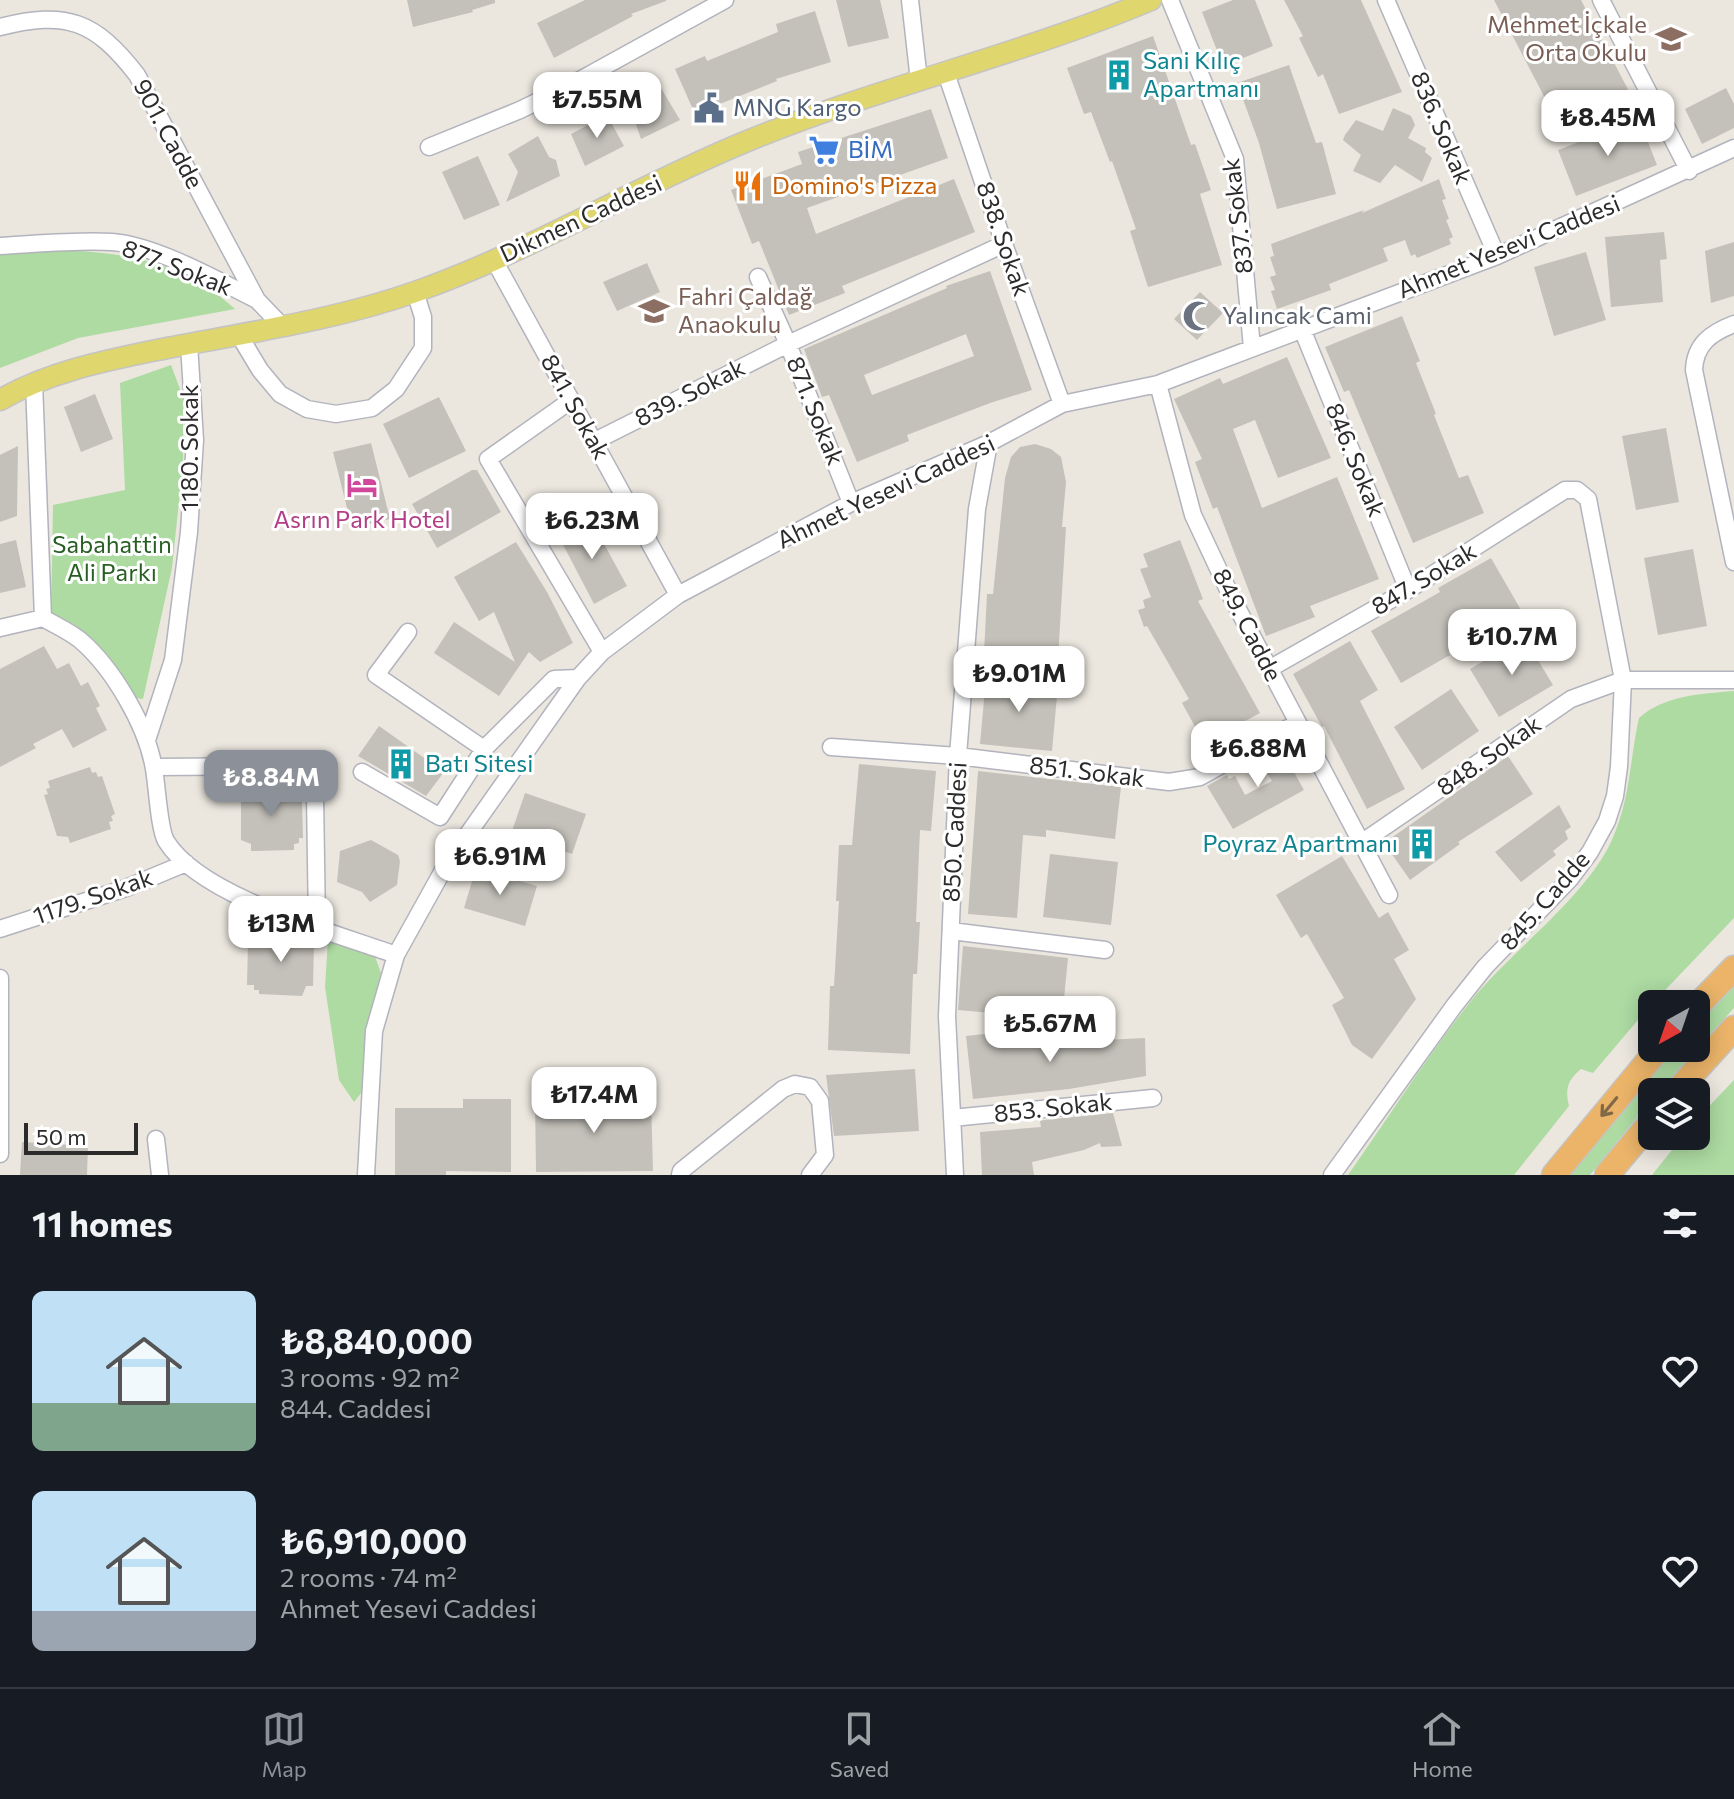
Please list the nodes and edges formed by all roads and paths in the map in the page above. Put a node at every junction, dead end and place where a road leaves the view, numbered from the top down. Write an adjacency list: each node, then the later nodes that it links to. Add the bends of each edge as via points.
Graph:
1 (725, 0): 10 (street, via 569,86)
2 (910, 0): 9 (street)
3 (1151, 0): 8 (main road, Dikmen Caddesi)
4 (1170, 0): 26 (street, 837. Sokak, via 1235,159)
5 (1386, 0): 15 (street, 836. Sokak)
6 (1601, 0): 12 (street)
7 (0, 27): 19 (street, 901. Cadde, via 64,20 92,28 118,50 137,75)
8 (946, 73): 9 (main road, Dikmen Caddesi); 13 (street, 838. Sokak)
9 (919, 81): 16 (main road, Dikmen Caddesi, via 745,142)
10 (429, 147)
11 (1734, 148): 12 (street, Ahmet Yesevi Caddesi)
12 (1689, 171): 15 (street, Ahmet Yesevi Caddesi)
13 (1004, 244): 25 (street, 839. Sokak); 31 (street, 838. Sokak)
14 (0, 246): 19 (street, 877. Sokak, via 116,242 206,274)
15 (1497, 256): 22 (street, Ahmet Yesevi Caddesi)
16 (494, 260): 18 (main road, Dikmen Caddesi); 30 (street, 841. Sokak)
17 (758, 277): 25 (street, 871. Sokak)
18 (415, 292): 21 (main road, Dikmen Caddesi); 23 (street, via 423,317 423,348 396,389 372,408 336,414 307,409 280,394)
19 (257, 300): 21 (street, 901. Cadde)
20 (1734, 324): 36 (street, via 1710,336 1695,354 1695,384)
21 (282, 326): 23 (main road, Dikmen Caddesi)
22 (1302, 329): 26 (street, Ahmet Yesevi Caddesi); 37 (street, 846. Sokak)
23 (239, 335): 24 (main road, Dikmen Caddesi)
24 (189, 344): 27 (main road, Dikmen Caddesi, via 116,358); 48 (street, 1180. Sokak, via 195,440 189,532 173,660)
25 (788, 344): 32 (street, 839. Sokak); 35 (street, 871. Sokak)
26 (1252, 348): 28 (street, Ahmet Yesevi Caddesi)
27 (34, 383): 29 (main road, Dikmen Caddesi); 39 (street)
28 (1158, 384): 31 (street, Ahmet Yesevi Caddesi); 43 (street, 849. Cadde, via 1193,515)
29 (0, 400)
30 (570, 401): 32 (street, 841. Sokak); 42 (street, via 488,459)
31 (1062, 404): 33 (street, Ahmet Yesevi Caddesi)
32 (595, 441): 38 (street, 841. Sokak)
33 (989, 443): 35 (street, Ahmet Yesevi Caddesi); 51 (street, 850. Caddesi, via 977,509)
34 (1577, 490): 37 (street, 847. Sokak, via 1565,490); 45 (street, 845. Cadde, via 1590,506)
35 (851, 503): 38 (street, Ahmet Yesevi Caddesi)
36 (1734, 562)
37 (1408, 590): 43 (street, 847. Sokak)
38 (678, 595): 42 (street, Ahmet Yesevi Caddesi)
39 (43, 618): 40 (street); 48 (street, via 77,637 100,659)
40 (0, 628)
41 (408, 632): 50 (street, via 376,675)
42 (602, 652): 44 (street, Ahmet Yesevi Caddesi)
43 (1269, 669): 47 (street, 849. Cadde)
44 (578, 678): 50 (street, via 554,679); 61 (street, Ahmet Yesevi Caddesi, via 446,865)
45 (1623, 680): 46 (street); 54 (street, 848. Sokak, via 1571,699); 79 (street, 845. Cadde, via 1615,796 1590,852 1461,996)
46 (1734, 680)
47 (1297, 723): 51 (street, 851. Sokak, via 1200,777 1169,782); 54 (street, 849. Cadde)
48 (147, 740): 52 (street)
49 (831, 747): 51 (street, 851. Sokak)
50 (484, 749): 53 (street, via 440,817)
51 (958, 756): 59 (street, 850. Caddesi)
52 (154, 767): 55 (street, via 165,839); 57 (street, via 280,766 315,796)
53 (362, 772)
54 (1361, 843): 56 (street, 849. Cadde)
55 (186, 863): 57 (street, via 241,899); 58 (street, 1179. Sokak)
56 (1389, 895)
57 (317, 926): 61 (street)
58 (0, 929)
59 (951, 931): 60 (street); 69 (street, 850. Caddesi, via 947,1016)
60 (1105, 950)
61 (396, 955): 75 (street, Ahmet Yesevi Caddesi, via 374,1031)
62 (1734, 968): 64 (highway)
63 (0, 978): 72 (street)
64 (1710, 993)
65 (1734, 1028): 67 (highway)
66 (1647, 1062): 80 (highway, one-way to 80)
67 (1689, 1078)
68 (1153, 1098): 69 (street, 853. Sokak)
69 (952, 1118): 78 (street, 850. Caddesi)
70 (1638, 1138): 81 (highway)
71 (156, 1139): 74 (street)
72 (0, 1140): 73 (street)
73 (0, 1154)
74 (160, 1175)
75 (366, 1175)
76 (680, 1175): 77 (street, via 795,1084 810,1087 820,1101 825,1155)
77 (810, 1175)
78 (955, 1175)
79 (1332, 1175)
80 (1554, 1175)
81 (1607, 1175)

